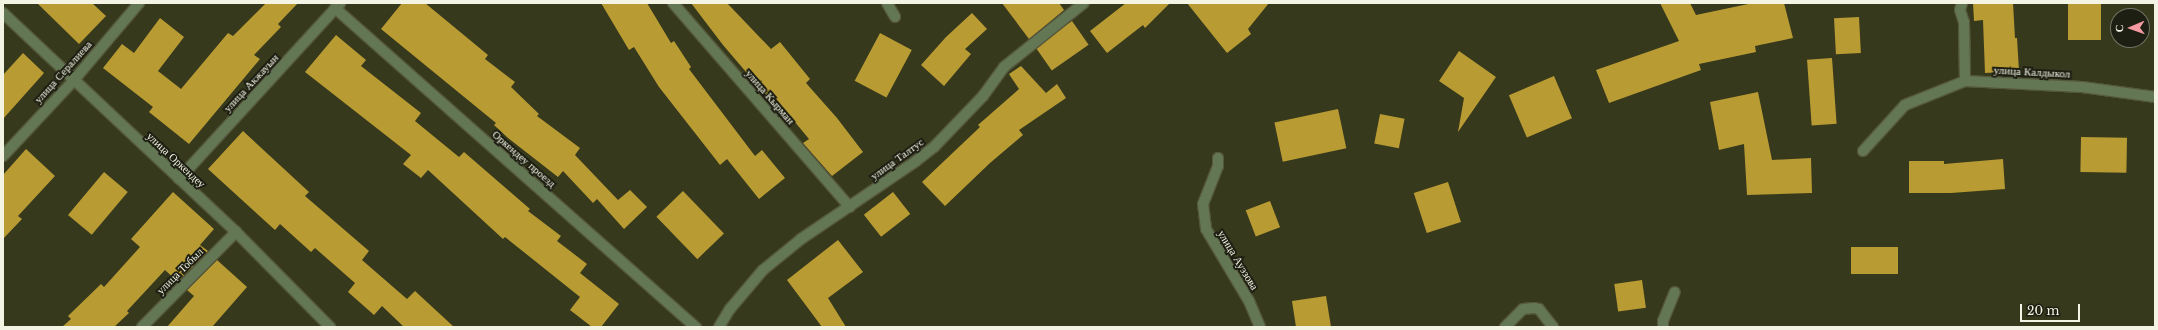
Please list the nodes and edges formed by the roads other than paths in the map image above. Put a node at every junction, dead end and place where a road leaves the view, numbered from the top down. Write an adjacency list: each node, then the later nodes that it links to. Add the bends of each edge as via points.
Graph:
1 (139, 3): 9 (street, улица Сералиева)
2 (673, 3): 16 (street, улица Кырман)
3 (887, 3): 8 (street)
4 (1084, 3): 16 (street, улица Талтус, via 1004,67 983,96 934,147)
5 (1962, 3): 10 (street, via 1960,10 1964,22)
6 (338, 6): 15 (street, улица Акжауын); 21 (street, Оркендеу проезд)
7 (3, 13): 9 (street, улица Оркендеу)
8 (894, 17)
9 (74, 80): 13 (street, улица Сералиева); 15 (street, улица Оркендеу)
10 (1965, 81): 11 (street, улица Калдыкол, via 2082,87); 12 (street, via 1905,105)
11 (2155, 97)
12 (1863, 151)
13 (3, 156)
14 (1218, 158): 23 (street, улица Ауэзова, via 1218,166 1203,204 1206,229 1249,301)
15 (179, 179): 17 (street, улица Оркендеу)
16 (850, 207): 22 (street, улица Талтус, via 801,239 763,270 730,310)
17 (236, 232): 19 (street, улица Тобыл); 20 (street, улица Оркендеу)
18 (1675, 292): 26 (street)
19 (142, 327)
20 (330, 327)
21 (696, 327)
22 (720, 327)
23 (1260, 327)
24 (1505, 327): 25 (street, via 1523,309 1534,308 1539,309)
25 (1554, 327)
26 (1663, 327)

